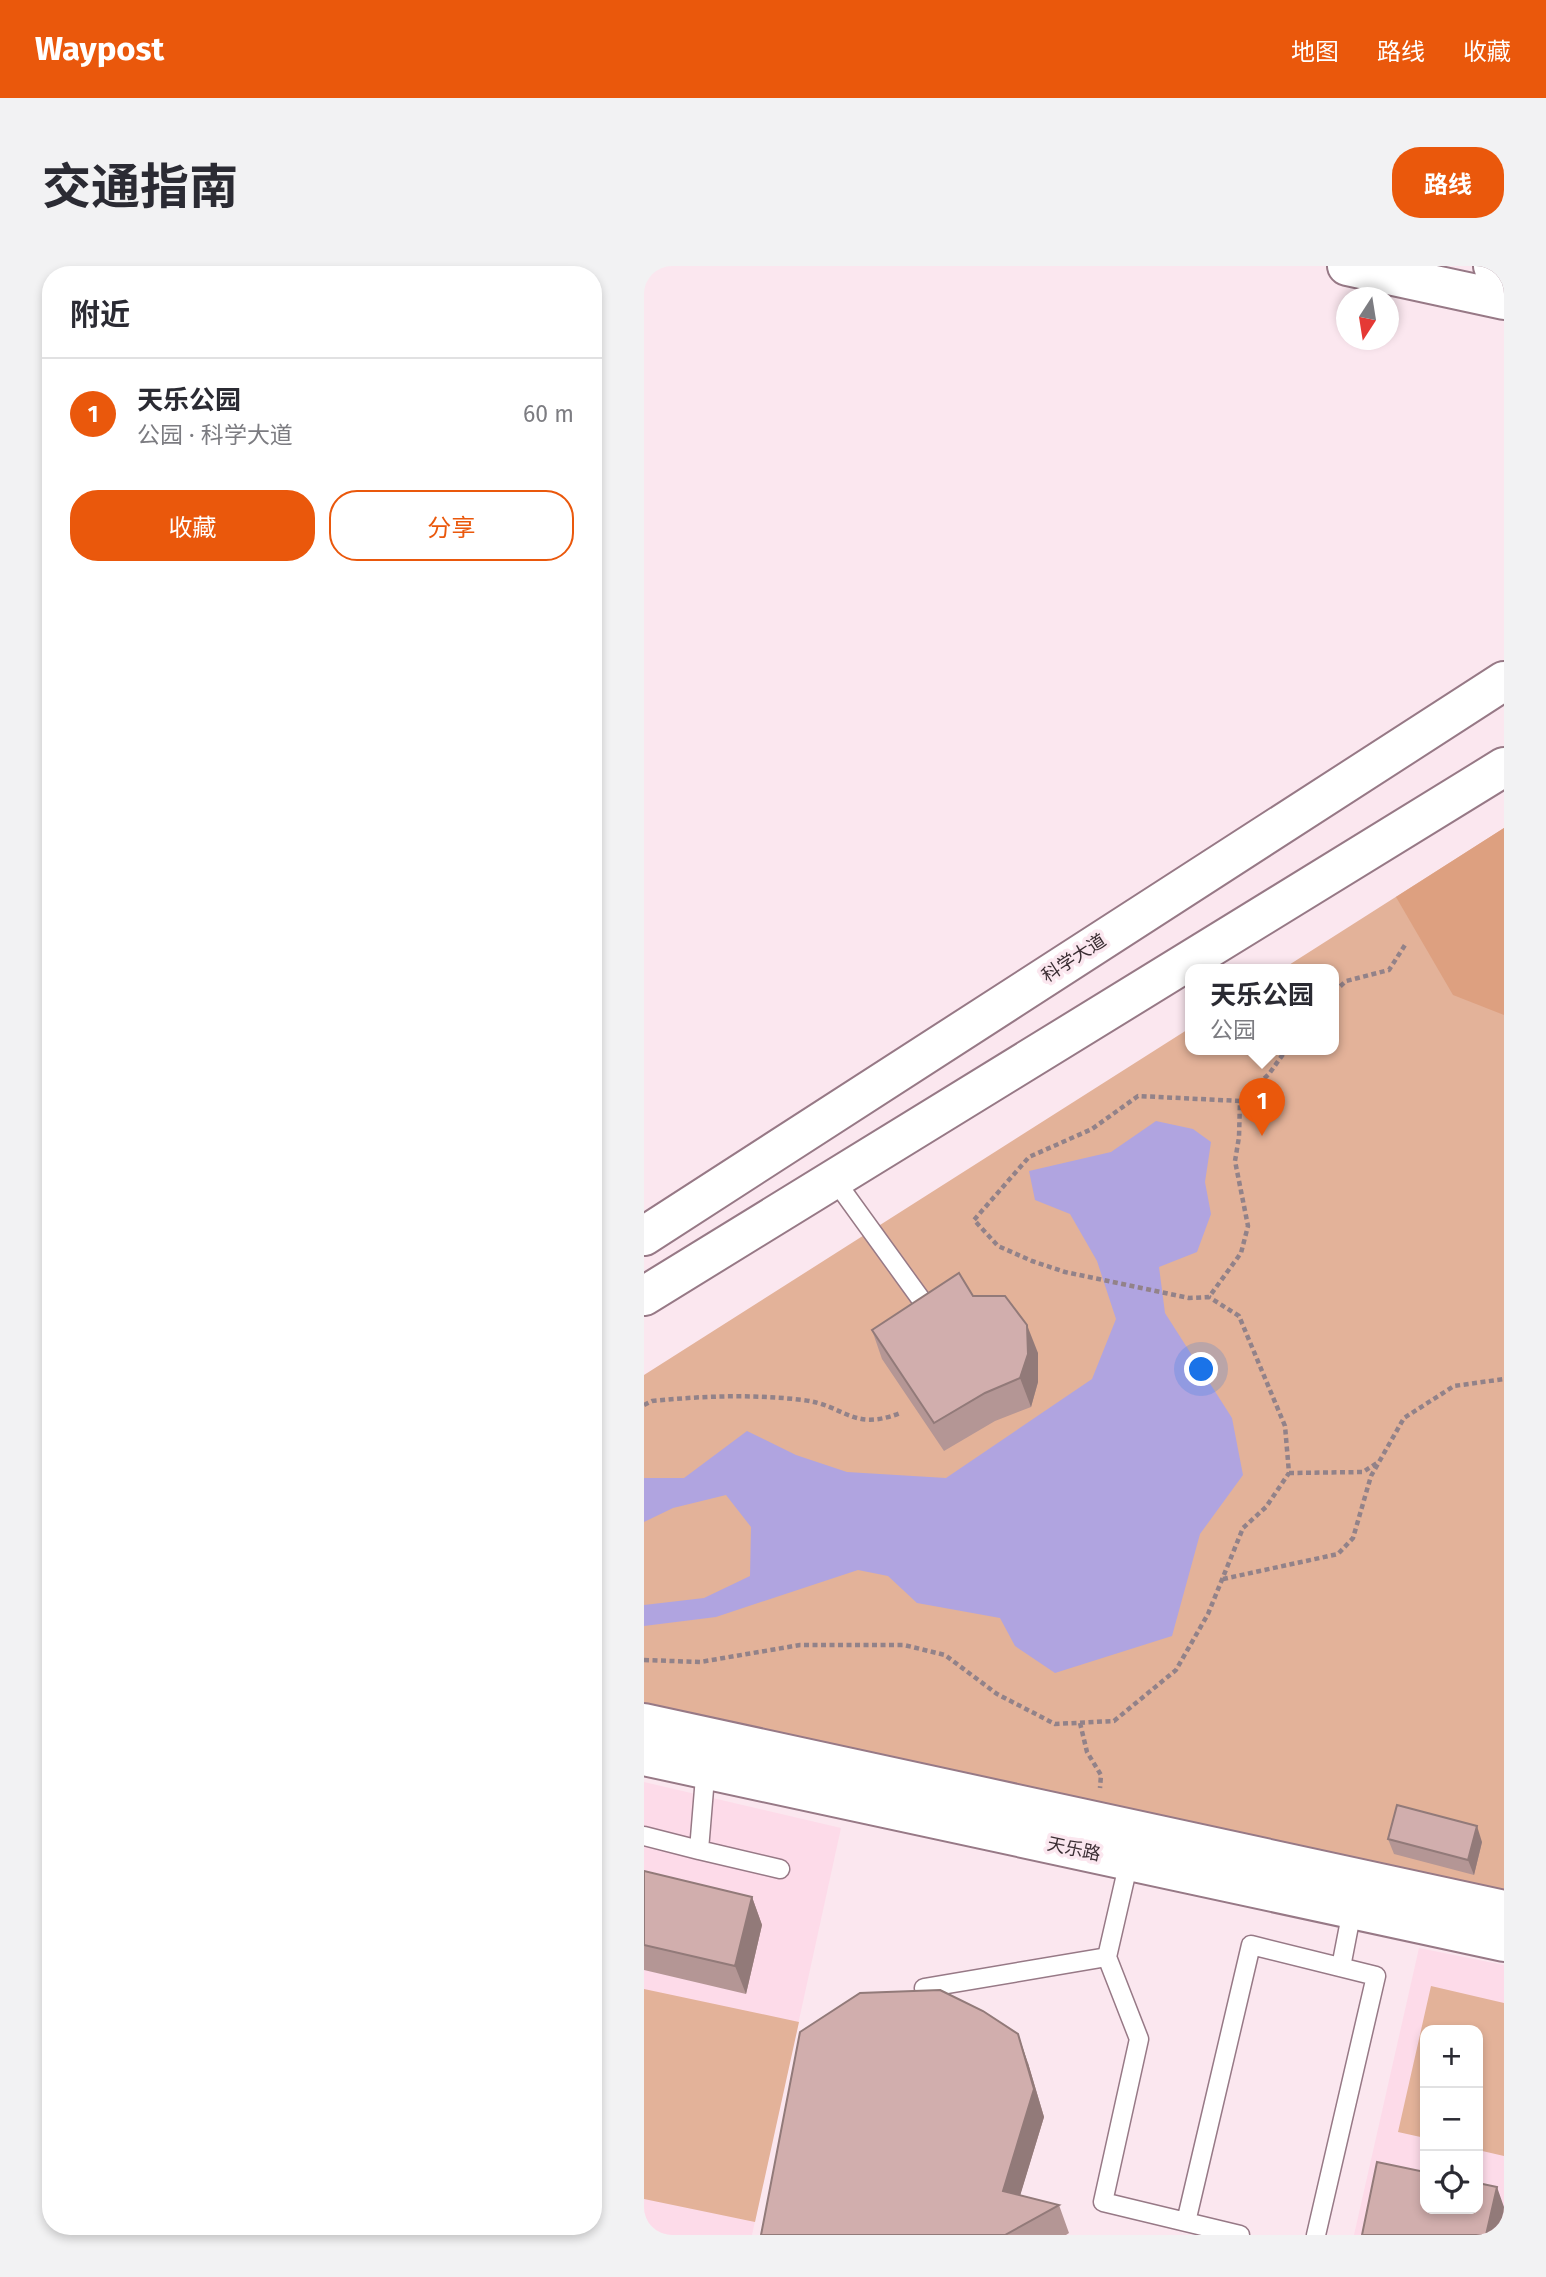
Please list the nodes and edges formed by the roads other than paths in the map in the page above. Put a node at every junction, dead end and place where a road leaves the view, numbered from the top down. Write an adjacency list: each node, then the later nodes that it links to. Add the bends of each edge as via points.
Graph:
1 (1348, 266): 4 (main road)
2 (1493, 266): 3 (main road)
3 (1504, 268)
4 (1504, 300)
5 (1504, 681): 8 (main road, 科学大道)
6 (1504, 767): 7 (main road)
7 (834, 1179): 9 (main road); 10 (lane)
8 (644, 1236)
9 (644, 1296)
10 (928, 1309)
11 (644, 1723): 12 (main road, 天乐路)
12 (707, 1753): 13 (main road, 天乐路); 15 (main road, 天乐路); 15 (main road, 天乐路, via 1098,1822); 16 (lane)
13 (644, 1756)
14 (644, 1836): 16 (lane)
15 (1132, 1845): 18 (main road, 天乐路); 21 (lane)
16 (699, 1850): 17 (lane)
17 (780, 1869)
18 (1356, 1894): 19 (main road, 天乐路); 20 (main road, 天乐路); 22 (lane)
19 (1504, 1910)
20 (1504, 1942)
21 (1107, 1957): 23 (lane); 24 (lane, via 1139,2039 1103,2202)
22 (1341, 1967): 24 (lane, via 1251,1945); 26 (lane, via 1376,1976)
23 (924, 1988)
24 (1186, 2222): 25 (lane)
25 (1240, 2235)
26 (1316, 2235)

